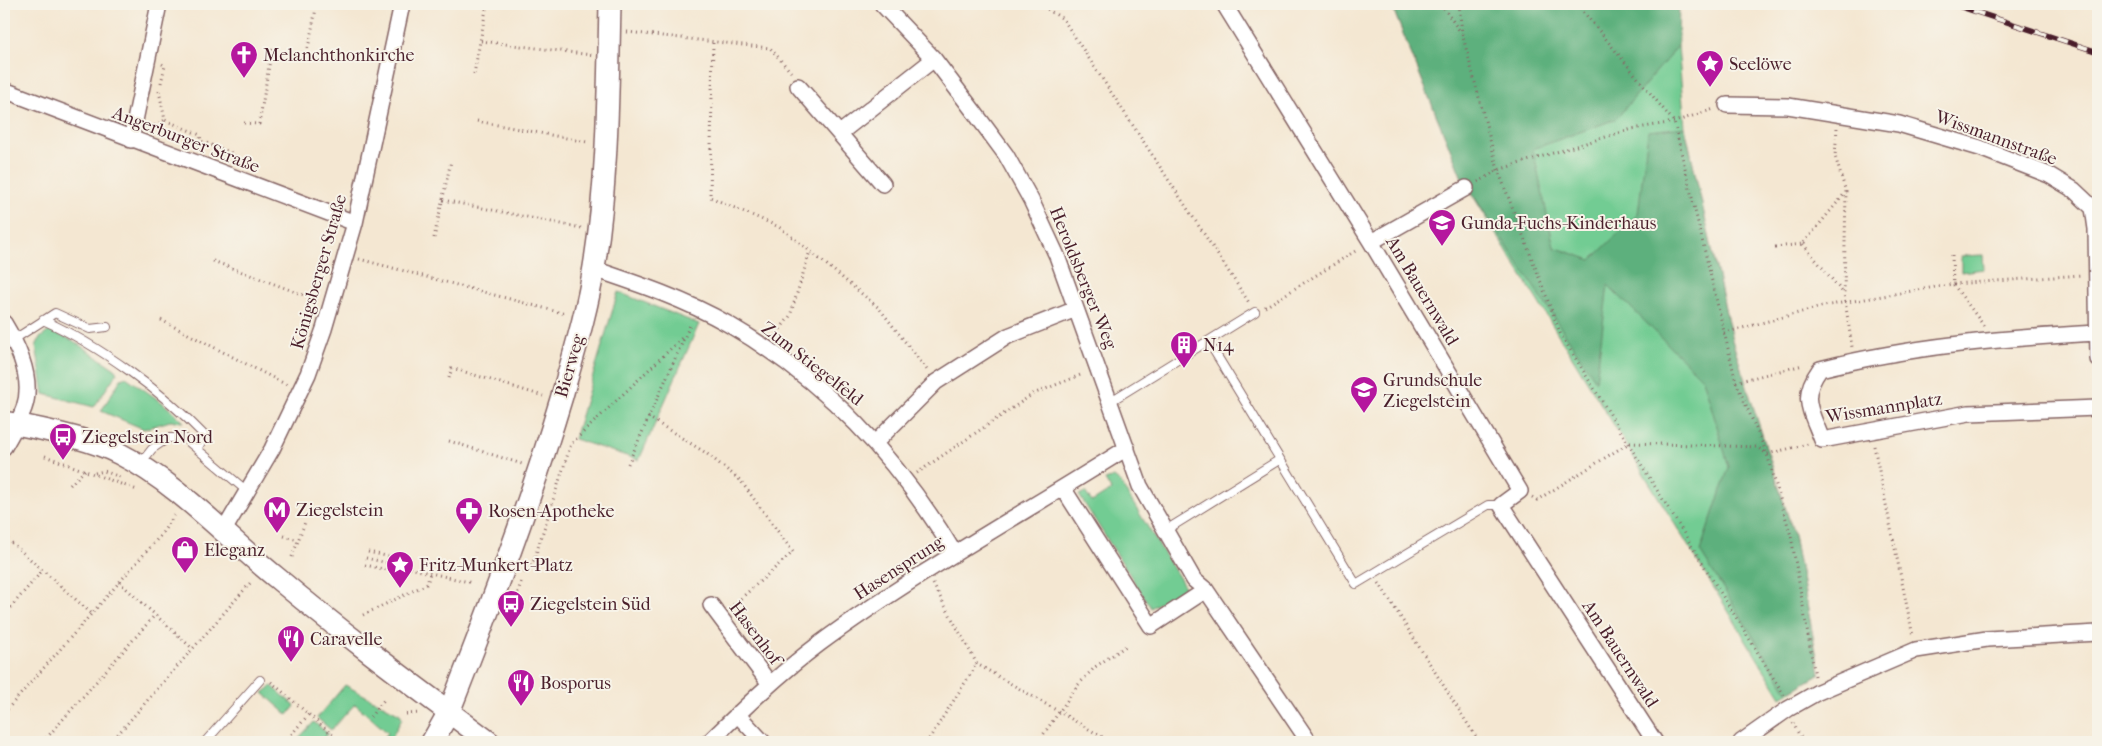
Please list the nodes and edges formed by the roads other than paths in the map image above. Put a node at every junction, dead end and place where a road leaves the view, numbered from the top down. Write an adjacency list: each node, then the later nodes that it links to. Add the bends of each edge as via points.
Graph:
1 (159, 4): 11 (street)
2 (402, 4): 14 (street, Königsberger Straße)
3 (610, 4): 16 (main road, Bierweg, via 605,145)
4 (882, 4): 6 (street, Heroldsberger Weg)
5 (1224, 4): 15 (street, Am Bauernwald)
6 (934, 59): 10 (street); 17 (street, Heroldsberger Weg, via 1006,155 1057,256)
7 (798, 86): 10 (street)
8 (4, 90): 11 (street, Angerburger Straße)
9 (1727, 105): 22 (street, Wissmannstraße, via 1788,106 1899,124 1980,148 2050,176 2074,190 2093,208)
10 (840, 133): 12 (street)
11 (130, 140): 14 (street, Angerburger Straße)
12 (884, 184)
13 (1466, 188): 15 (street)
14 (355, 223): 36 (street, Königsberger Straße, via 308,374)
15 (1371, 242): 37 (street, Am Bauernwald, via 1520,491)
16 (594, 269): 29 (street, Zum Stiegelfeld, via 699,309 727,324 842,407); 46 (main road, Bierweg, via 584,319 539,470)
17 (1076, 309): 26 (street, Heroldsberger Weg); 29 (street, via 1008,336 936,382)
18 (1255, 312): 24 (lane)
19 (43, 320): 21 (lane, via 54,313 90,329); 23 (lane); 32 (lane, via 84,341 184,414 205,436)
20 (4, 323): 23 (street)
21 (107, 326)
22 (2098, 333): 25 (street, Wissmannstraße); 27 (street, Wissmannplatz, via 1993,339 1854,360 1820,368 1810,382 1807,398 1822,440 1969,413)
23 (13, 340): 28 (street, via 26,379 24,408)
24 (1208, 341): 26 (lane); 33 (lane)
25 (2098, 360)
26 (1111, 401): 31 (street, Heroldsberger Weg)
27 (2098, 408)
28 (10, 423): 30 (street); 34 (main road, via 117,452)
29 (876, 442): 40 (street, Zum Stiegelfeld, via 906,480)
30 (4, 447)
31 (1126, 448): 35 (street, Hasensprung); 38 (street, Heroldsberger Weg, via 1140,486)
32 (197, 449): 34 (lane, via 184,438 168,438 152,449); 36 (lane)
33 (1279, 460): 37 (lane, via 1356,584 1488,505); 38 (lane)
34 (139, 465): 39 (main road)
35 (1063, 488): 40 (street, Hasensprung); 41 (street, via 1151,626)
36 (248, 492): 39 (street, Königsberger Straße)
37 (1501, 505): 54 (street, Am Bauernwald)
38 (1166, 530): 41 (street, Heroldsberger Weg, via 1194,580)
39 (223, 532): 46 (main road, via 369,654)
40 (955, 554): 45 (street, Hasensprung, via 872,606)
41 (1206, 590): 53 (street, Heroldsberger Weg)
42 (715, 612): 45 (street, Hasenhof)
43 (2098, 633): 55 (street, via 1987,639 1916,650 1818,692)
44 (260, 680): 48 (lane)
45 (770, 684): 47 (street, Hasensprung)
46 (449, 712): 49 (main road, Bierweg); 50 (main road)
47 (737, 714): 51 (street, Hasensprung); 52 (street)
48 (205, 742)
49 (432, 742)
50 (489, 742)
51 (708, 742)
52 (763, 742)
53 (1309, 742)
54 (1656, 742)
55 (1741, 742)

